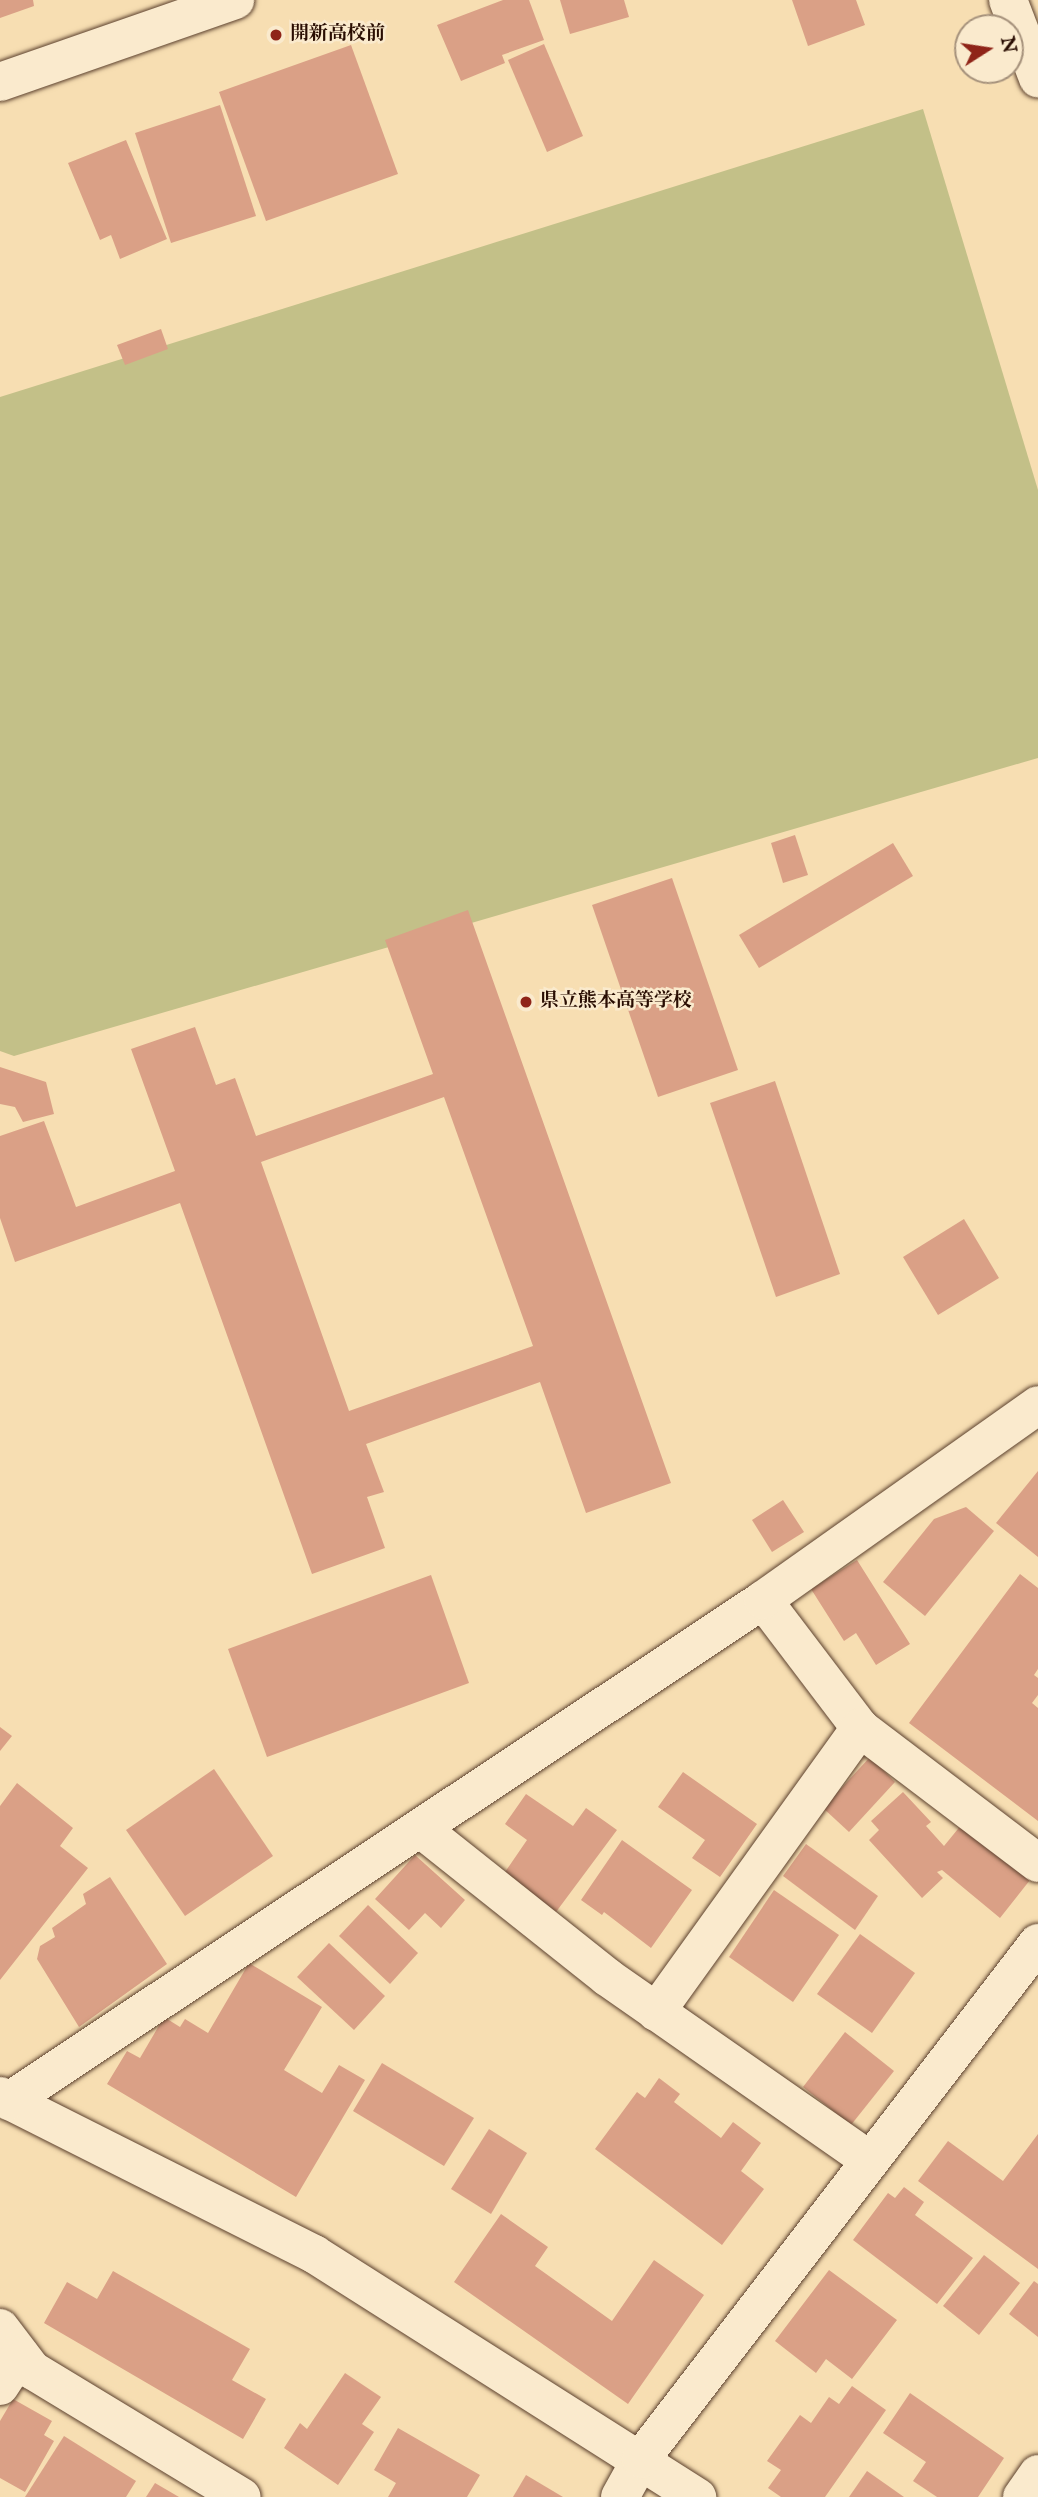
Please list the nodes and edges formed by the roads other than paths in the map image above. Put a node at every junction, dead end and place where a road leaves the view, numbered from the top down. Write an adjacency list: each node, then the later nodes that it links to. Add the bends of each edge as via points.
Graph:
1 (235, 0): 4 (street)
2 (1008, 0): 3 (street)
3 (1038, 78)
4 (0, 82)
5 (1038, 1405): 6 (street)
6 (763, 1600): 7 (street); 8 (street)
7 (860, 1728): 9 (street); 11 (street)
8 (421, 1829): 11 (street); 12 (street)
9 (1038, 1863)
10 (1038, 1942): 13 (street)
11 (656, 2012): 13 (street)
12 (5, 2099): 16 (street, via 314,2254)
13 (869, 2160): 16 (street)
14 (10, 2341): 15 (street); 18 (street, via 32,2370)
15 (0, 2386)
16 (641, 2459): 19 (street); 20 (street)
17 (1038, 2474): 21 (street)
18 (242, 2497)
19 (620, 2497)
20 (697, 2497)
21 (1022, 2497)

